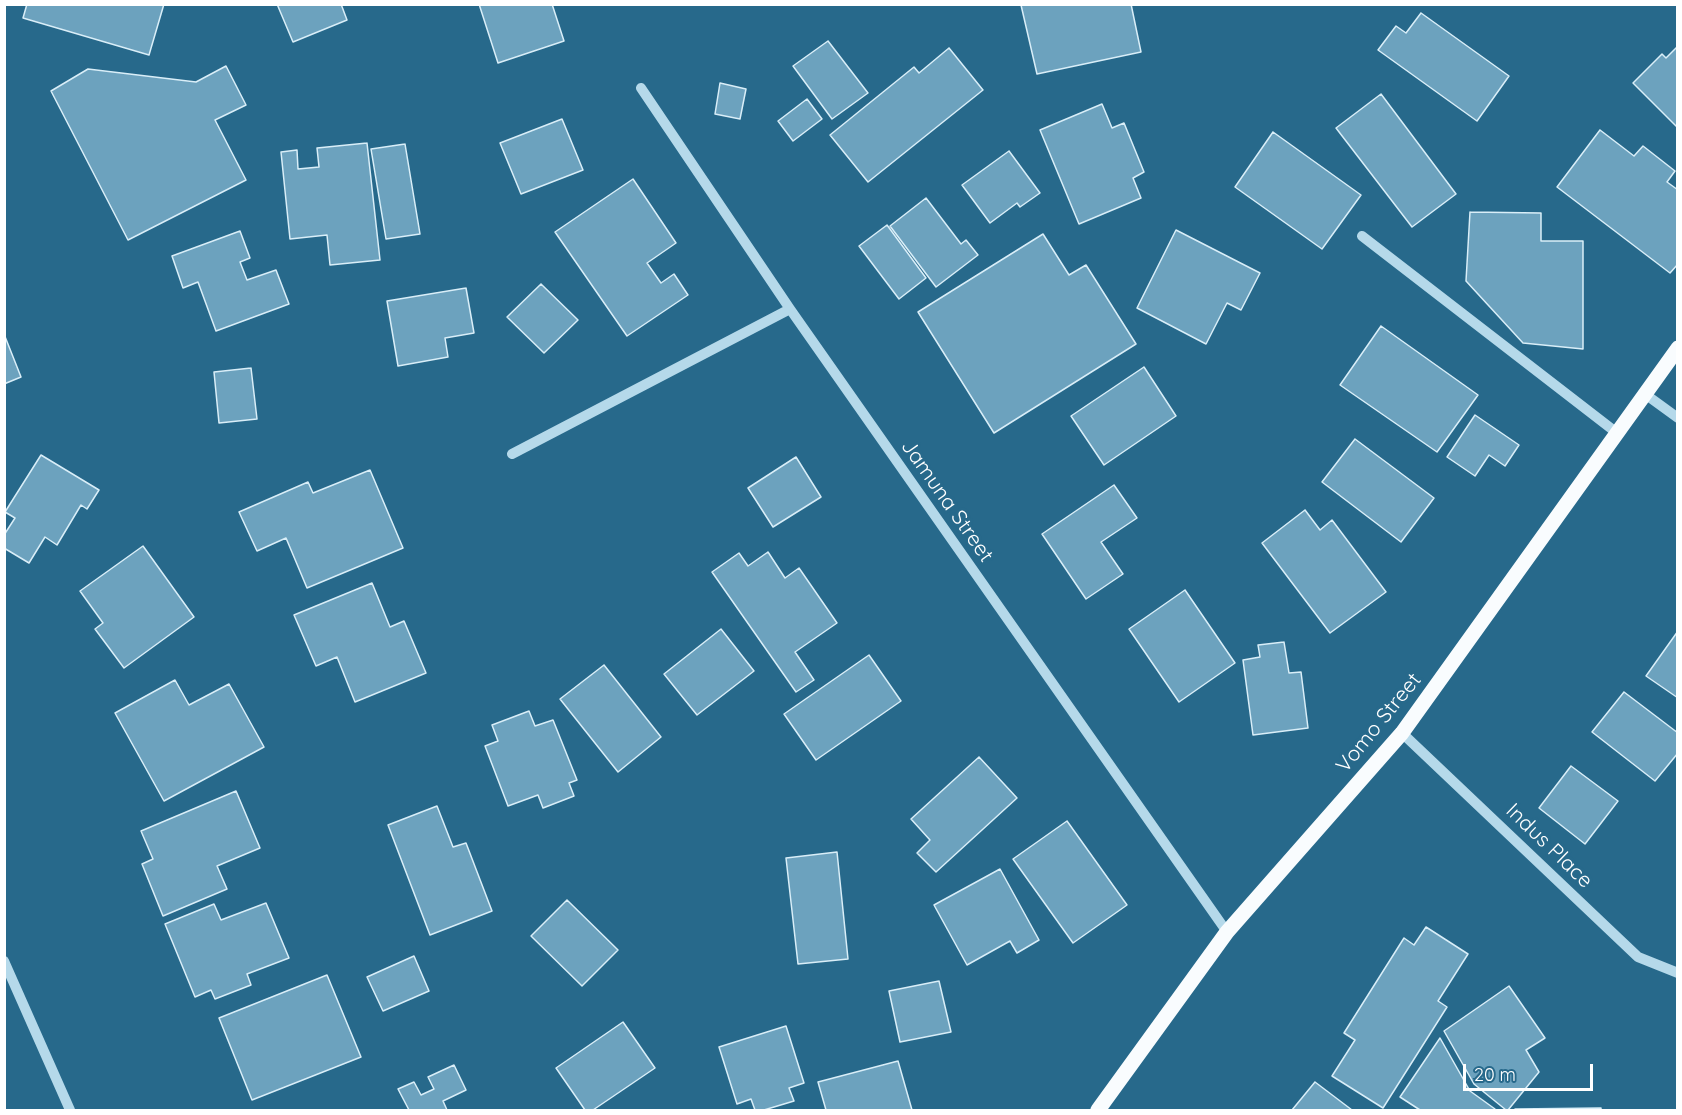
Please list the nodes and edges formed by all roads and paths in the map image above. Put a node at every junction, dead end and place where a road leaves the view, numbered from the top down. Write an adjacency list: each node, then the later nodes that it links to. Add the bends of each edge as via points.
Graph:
1 (641, 88): 3 (street, Jamuna Street)
2 (1362, 236): 7 (street)
3 (790, 309): 8 (street); 10 (street, Jamuna Street)
4 (1677, 348): 5 (main road, Vomo Street)
5 (1645, 394): 6 (street); 7 (main road, Vomo Street)
6 (1677, 418)
7 (1617, 433): 9 (main road, Vomo Street)
8 (512, 454)
9 (1402, 733): 10 (main road, Vomo Street); 12 (street, Indus Place, via 1638,957)
10 (1227, 932): 14 (main road, Vomo Street)
11 (4, 962): 13 (street)
12 (1677, 973)
13 (70, 1110)
14 (1098, 1110)

